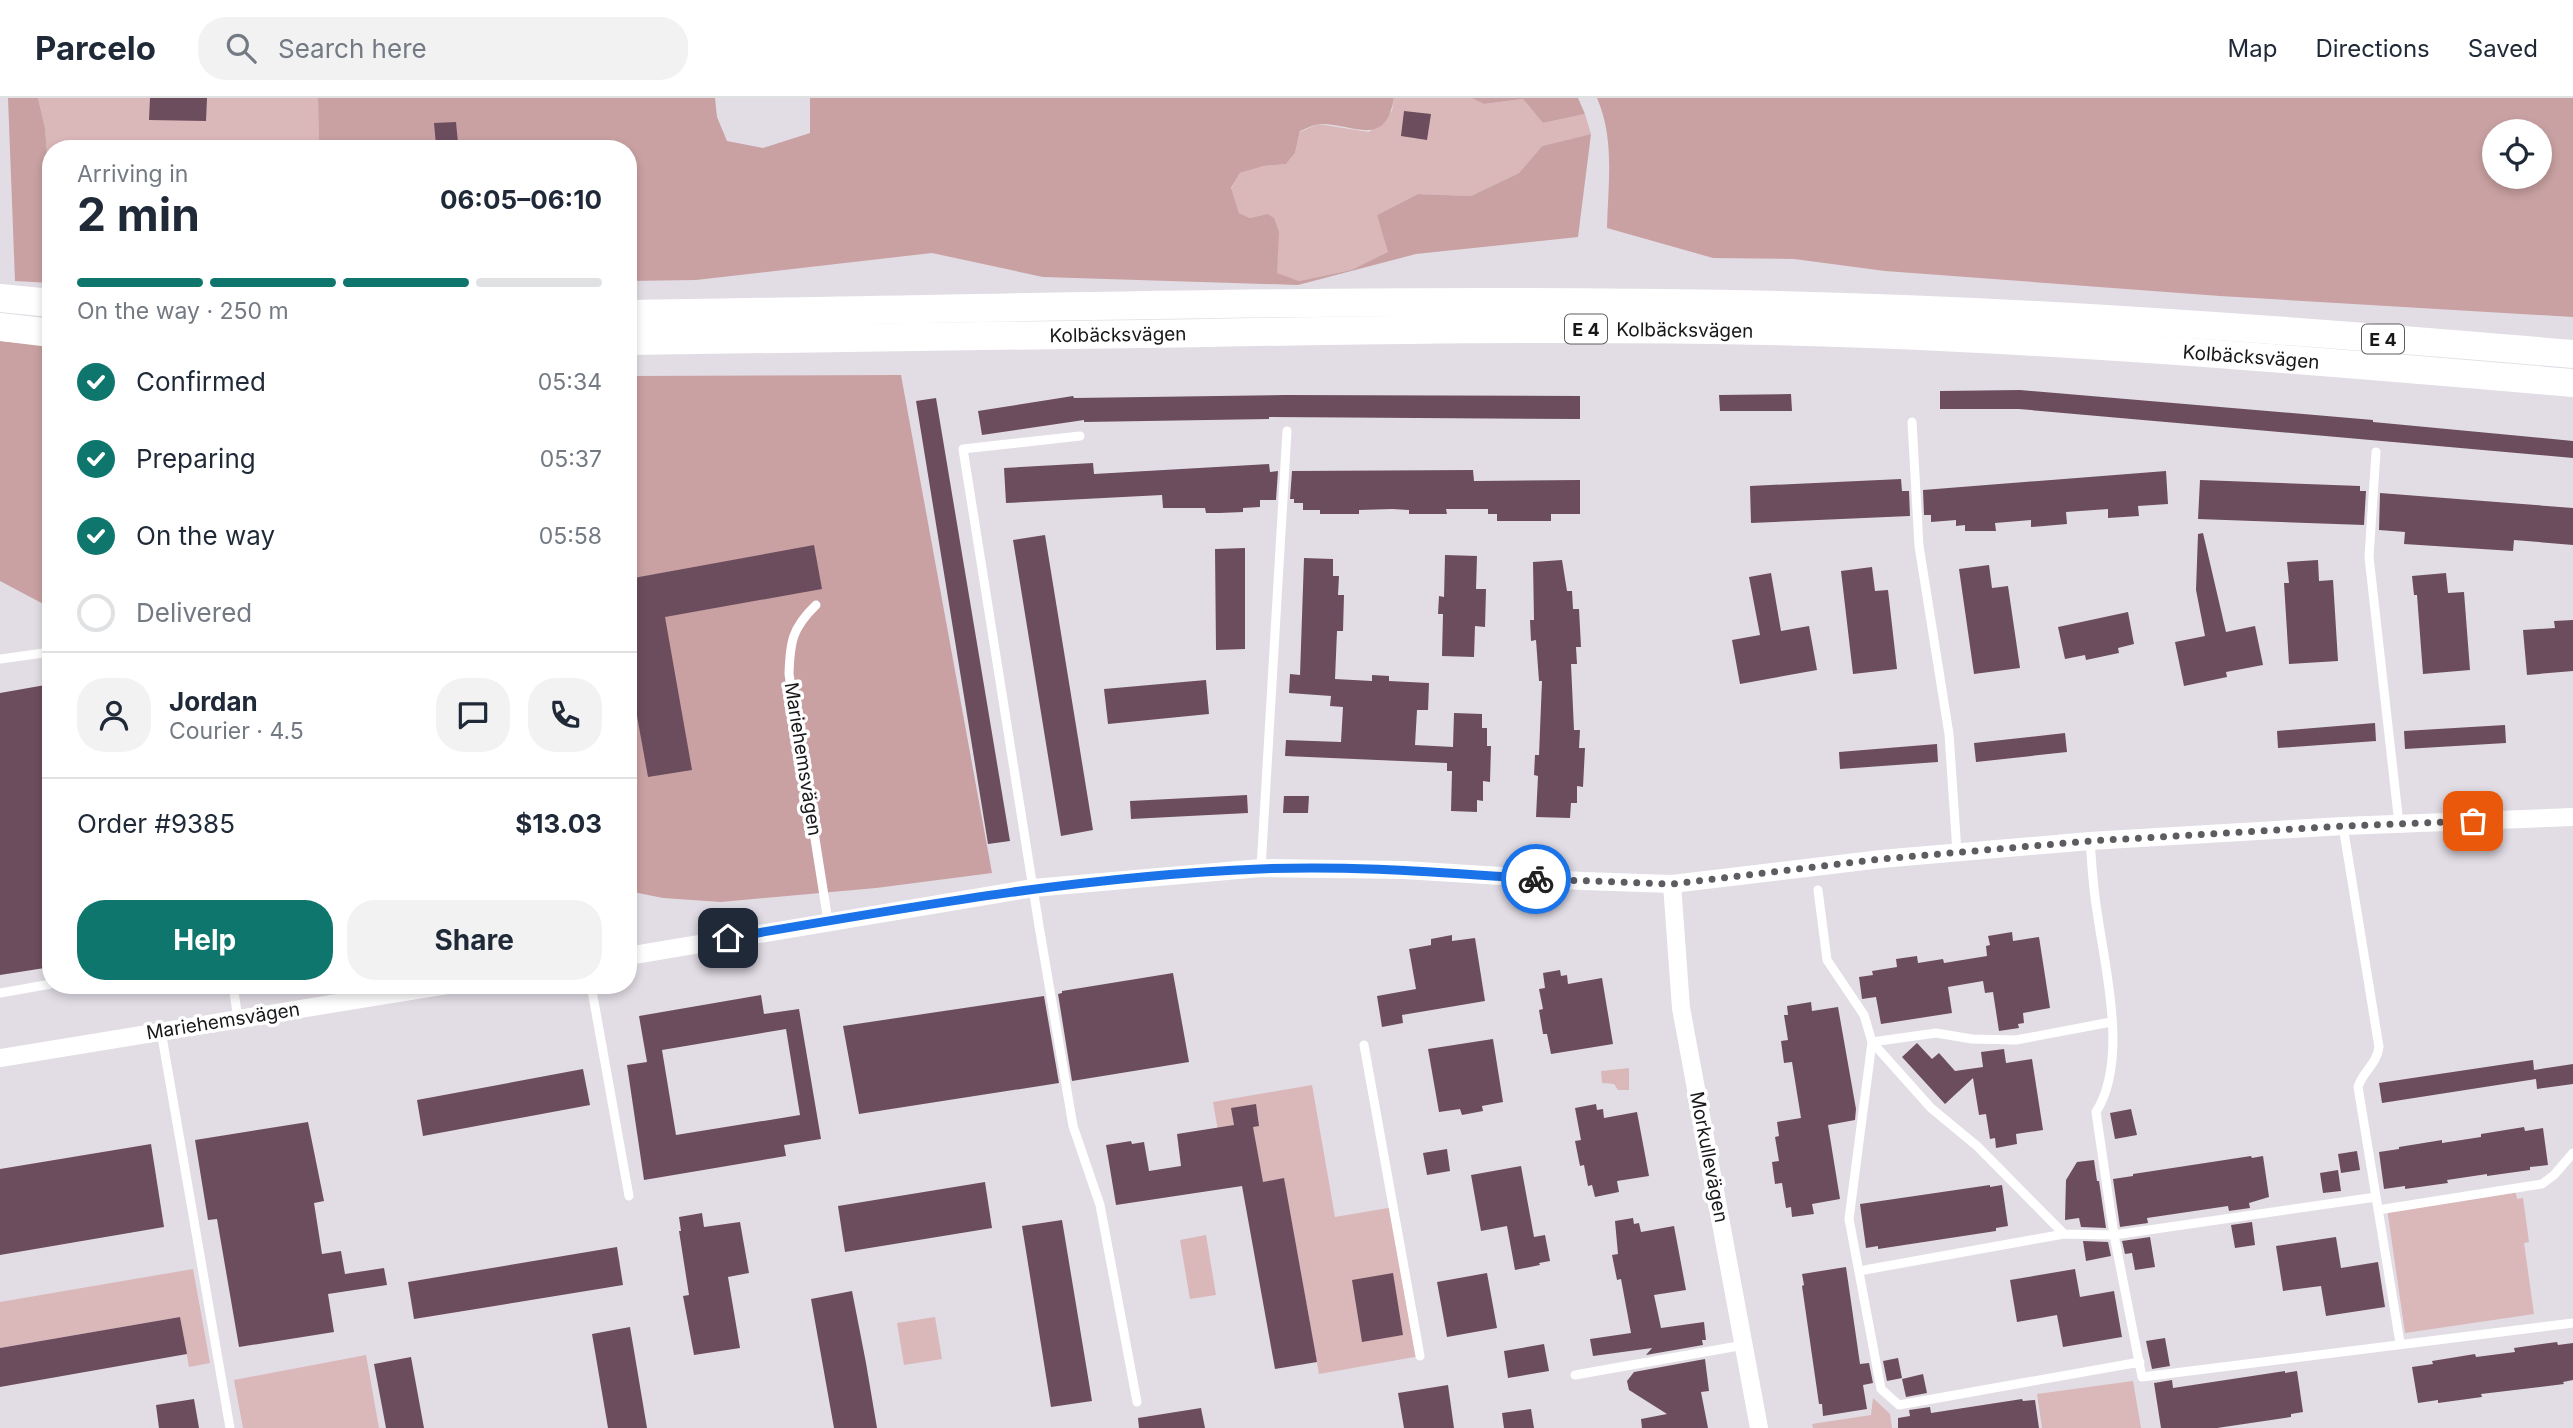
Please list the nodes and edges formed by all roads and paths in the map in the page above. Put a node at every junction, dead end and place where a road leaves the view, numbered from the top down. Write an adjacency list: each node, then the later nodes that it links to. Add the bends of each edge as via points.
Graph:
1 (0, 298): 2 (highway)
2 (42, 302)
3 (637, 314): 7 (highway, Kolbäcksvägen / E 4, via 1427,303 1735,304 2066,316)
4 (0, 327): 5 (highway)
5 (42, 332)
6 (637, 341): 8 (highway, Kolbäcksvägen / E 4, via 1402,330 1734,331 2194,351)
7 (2573, 354)
8 (2573, 383)
9 (1912, 422): 20 (lane, via 1919,546 1949,734)
10 (1287, 431): 21 (lane)
11 (1080, 436): 23 (lane, via 963,449)
12 (2375, 452): 17 (lane, via 2369,557)
13 (816, 605): 25 (lane, Mariehemsvägen, via 794,631 789,674)
14 (42, 653): 15 (lane)
15 (0, 659)
16 (2573, 817): 17 (street)
17 (2399, 824): 18 (street)
18 (2343, 826): 19 (street); 40 (lane, via 2379,1047 2378,1057 2361,1076 2358,1087)
19 (2090, 841): 20 (street); 33 (lane)
20 (1957, 852): 22 (street)
21 (1261, 869): 22 (street, via 1404,870); 23 (street)
22 (1672, 884): 47 (street, Morkullevägen, via 1681,1008)
23 (1033, 888): 25 (street); 51 (lane, via 1073,1126 1100,1205)
24 (1818, 890): 35 (lane, via 1827,960 1864,1015)
25 (828, 921): 26 (street)
26 (637, 954)
27 (42, 986): 28 (lane)
28 (0, 993)
29 (234, 994): 32 (lane)
30 (392, 994): 32 (street, Mariehemsvägen)
31 (593, 994): 39 (lane)
32 (238, 1019): 34 (street, Mariehemsvägen)
33 (2111, 1022): 35 (lane, via 2016,1040 1936,1033); 43 (lane, via 2110,1076 2096,1112)
34 (161, 1031): 37 (street, Mariehemsvägen); 52 (lane)
35 (1872, 1042): 42 (lane, via 1931,1108 1977,1146); 44 (lane, via 1849,1219)
36 (1364, 1045): 48 (lane)
37 (0, 1058)
38 (2573, 1153): 41 (lane, via 2542,1184)
39 (629, 1196)
40 (2376, 1198): 41 (lane); 43 (lane)
41 (2378, 1210): 46 (lane)
42 (2064, 1234): 43 (lane); 44 (lane)
43 (2114, 1235): 49 (lane)
44 (1859, 1271): 49 (lane, via 1881,1389 1899,1405)
45 (2573, 1323): 46 (lane)
46 (2400, 1343): 49 (lane, via 2142,1377)
47 (1744, 1345): 50 (lane); 53 (street, Morkullevägen)
48 (1420, 1356)
49 (2140, 1362)
50 (1575, 1374)
51 (1137, 1402)
52 (230, 1428)
53 (1759, 1428)

